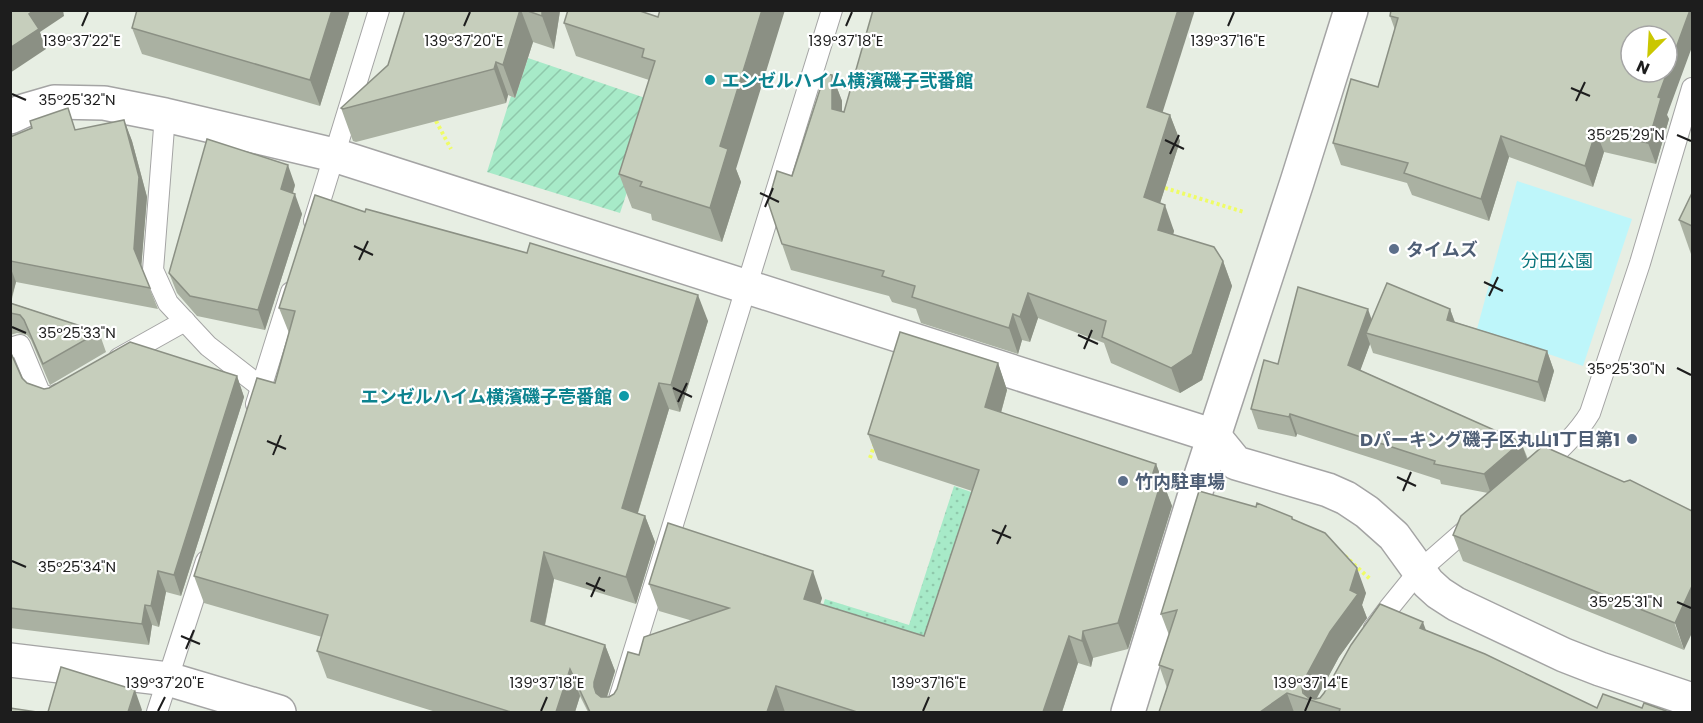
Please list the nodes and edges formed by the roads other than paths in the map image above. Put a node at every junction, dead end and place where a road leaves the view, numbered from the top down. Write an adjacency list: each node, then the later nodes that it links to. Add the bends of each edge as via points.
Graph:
1 (380, 10): 7 (lane)
2 (832, 10): 10 (lane)
3 (1351, 10): 17 (street)
4 (1692, 88): 18 (lane, via 1640,264 1590,413 1583,426)
5 (165, 115): 6 (street, via 104,103 54,102); 7 (street); 11 (lane, via 153,270 168,303)
6 (10, 117)
7 (334, 155): 8 (lane); 10 (street)
8 (306, 244)
9 (296, 277): 15 (lane)
10 (747, 287): 17 (street); 28 (lane)
11 (185, 321): 13 (lane); 15 (lane, via 208,346)
12 (10, 348): 14 (lane, via 20,345 40,393 51,398)
13 (102, 368)
14 (71, 386)
15 (261, 387): 16 (lane)
16 (250, 421)
17 (1214, 436): 21 (street, via 1236,463 1328,490 1368,512 1394,536); 29 (street)
18 (1523, 482)
19 (1488, 511): 21 (lane)
20 (211, 544): 24 (lane)
21 (1419, 571): 22 (lane); 25 (street, via 1439,593 1509,630 1600,669)
22 (1363, 645)
23 (10, 660): 24 (street)
24 (168, 679): 26 (lane); 27 (street)
25 (1692, 700)
26 (157, 712)
27 (279, 712)
28 (615, 712)
29 (1128, 712)

